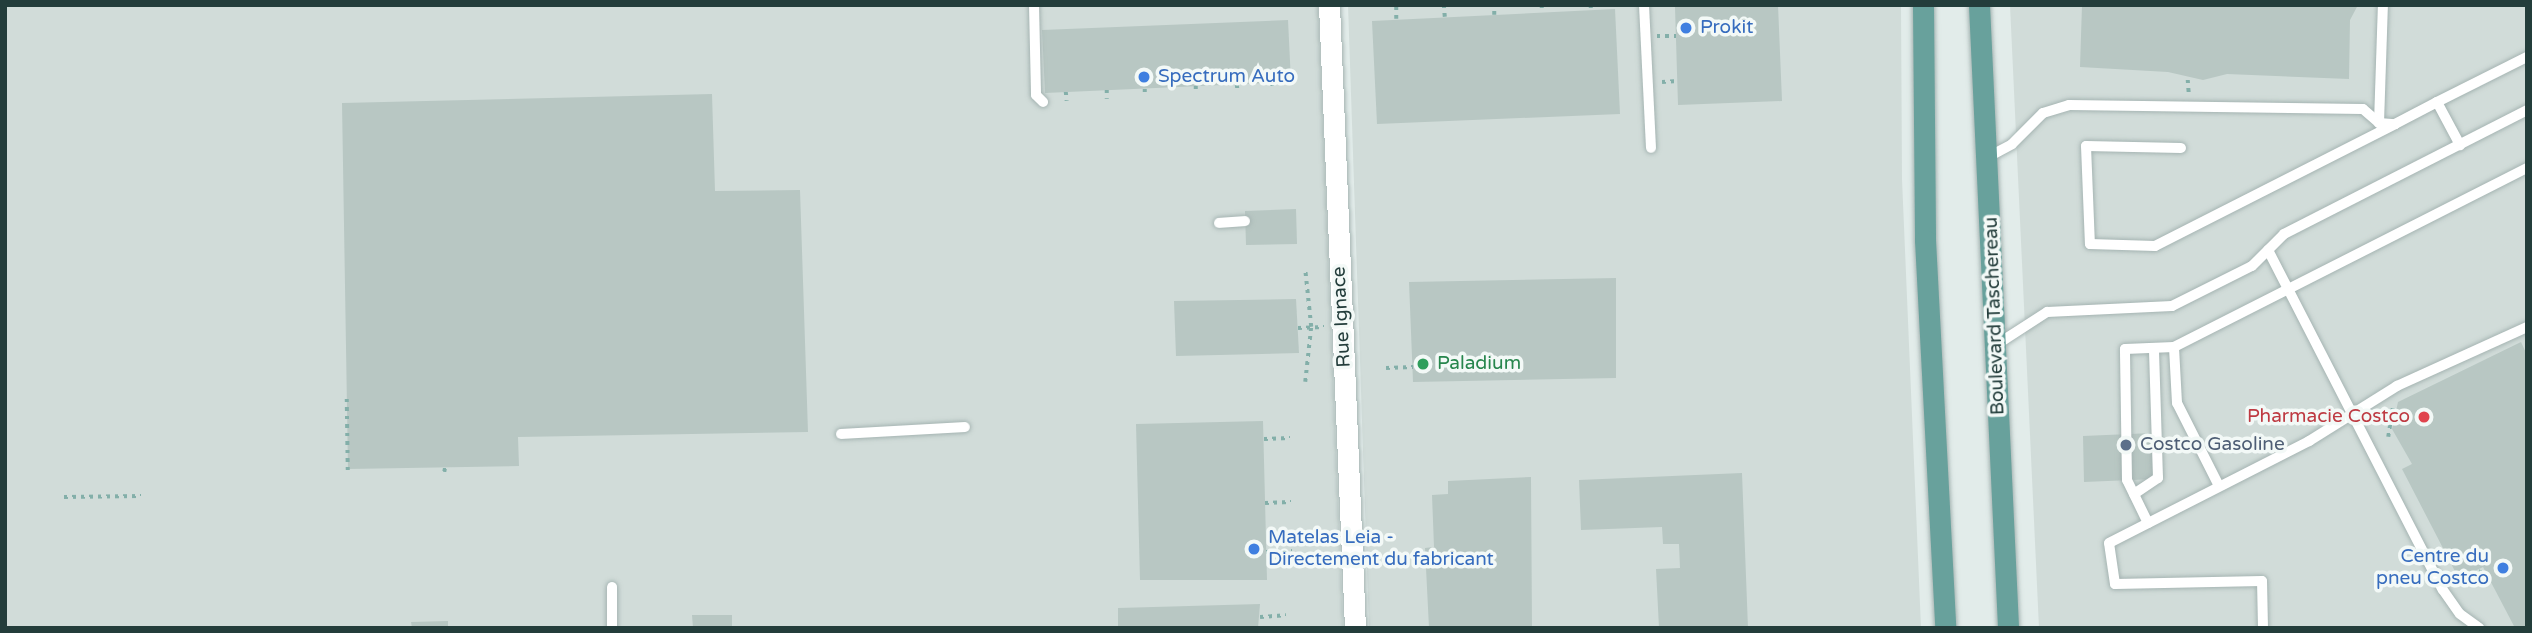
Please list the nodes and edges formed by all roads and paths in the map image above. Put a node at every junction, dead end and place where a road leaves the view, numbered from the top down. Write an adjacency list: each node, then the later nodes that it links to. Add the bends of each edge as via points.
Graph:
1 (1034, 5): 28 (lane, via 1036,95)
2 (1329, 5): 78 (street, Rue Ignace)
3 (1395, 5): 14 (path)
4 (1444, 5): 13 (path)
5 (1494, 5): 12 (path)
6 (1542, 5): 11 (path)
7 (1644, 5): 34 (lane)
8 (1923, 5): 79 (main road, via 1925,240)
9 (1979, 5): 36 (main road, Boulevard Taschereau)
10 (2383, 5): 31 (lane)
11 (1542, 13)
12 (1494, 15)
13 (1445, 17)
14 (1395, 19)
15 (2527, 57): 29 (lane)
16 (1272, 83): 21 (path)
17 (1237, 85): 23 (path)
18 (1196, 86): 24 (path)
19 (1145, 89): 25 (path)
20 (1107, 90): 26 (path)
21 (1273, 90)
22 (1066, 92): 27 (path)
23 (1238, 92)
24 (1196, 94)
25 (1145, 97)
26 (1107, 99)
27 (1067, 101)
28 (1043, 102)
29 (2437, 102): 32 (lane); 33 (lane)
30 (2527, 110): 33 (lane)
31 (2379, 123): 32 (lane); 36 (lane, via 2363,109 2052,108 2012,144)
32 (2395, 124): 35 (lane, via 2155,246 2090,244 2086,146)
33 (2460, 145): 40 (lane, via 2284,234)
34 (1651, 148)
35 (2181, 148)
36 (1988, 157): 46 (main road, Boulevard Taschereau)
37 (2527, 168): 42 (lane)
38 (1245, 221): 39 (lane)
39 (1219, 223)
40 (2268, 250): 42 (lane); 46 (lane, via 2252,266 2168,308 2055,311)
41 (1305, 270): 43 (path)
42 (2289, 289): 47 (lane); 54 (lane)
43 (1313, 327): 45 (path); 51 (path)
44 (2527, 327): 54 (lane)
45 (1298, 328)
46 (1996, 345): 80 (main road, Boulevard Taschereau)
47 (2174, 347): 48 (lane); 63 (lane, via 2177,403)
48 (2154, 348): 64 (lane, via 2158,478); 64 (lane, via 2125,349 2127,480)
49 (1412, 367): 50 (path)
50 (1387, 369)
51 (1305, 382)
52 (347, 399): 62 (path)
53 (2397, 400): 55 (path)
54 (2351, 411): 63 (lane, via 2309,441); 82 (lane, via 2443,590 2460,614)
55 (2387, 417): 56 (path); 59 (path)
56 (2395, 418)
57 (965, 427): 58 (lane)
58 (841, 433)
59 (2388, 437)
60 (1290, 438): 61 (path)
61 (1264, 439)
62 (348, 474)
63 (2219, 486): 69 (lane)
64 (2134, 494): 69 (lane)
65 (64, 496): 66 (path)
66 (141, 496)
67 (1291, 502): 68 (path)
68 (1265, 503)
69 (2148, 523): 81 (lane, via 2109,543 2115,583 2262,581)
70 (1292, 551): 71 (path)
71 (1266, 552)
72 (2488, 577): 73 (path, via 2484,579 2480,571)
73 (2455, 579)
74 (612, 587): 77 (lane)
75 (1286, 615): 76 (path)
76 (1260, 617)
77 (612, 628)
78 (1355, 628)
79 (1945, 628)
80 (2008, 628)
81 (2263, 628)
82 (2479, 628)

